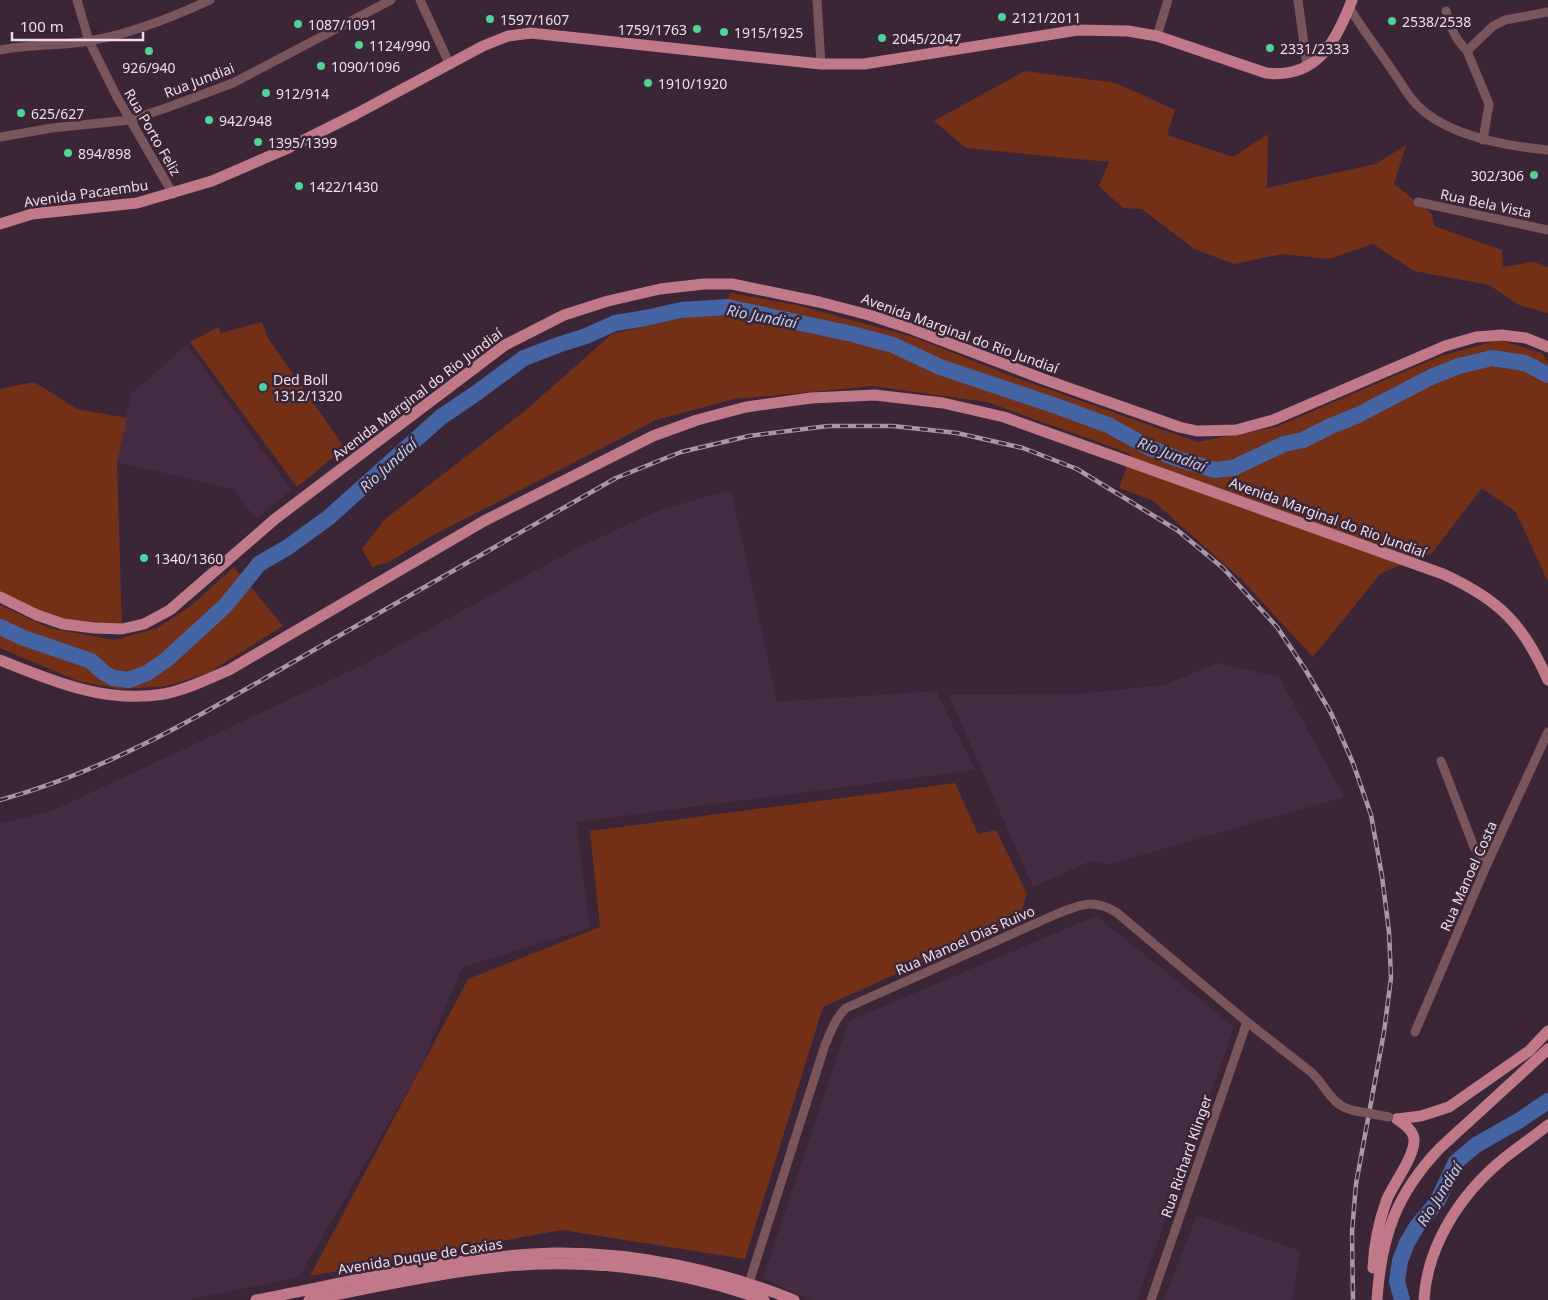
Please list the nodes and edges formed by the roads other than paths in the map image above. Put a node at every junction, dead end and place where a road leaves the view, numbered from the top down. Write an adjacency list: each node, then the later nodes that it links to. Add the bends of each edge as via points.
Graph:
1 (77, 0): 12 (street, Rua Porto Feliz)
2 (210, 0): 12 (street, via 136,30)
3 (391, 0): 18 (street, Rua Jundiai, via 233,83)
4 (420, 0): 16 (street)
5 (817, 0): 15 (street)
6 (1168, 0): 11 (street)
7 (1298, 0): 17 (street)
8 (1350, 3): 17 (main road, Avenida Pacaembu, via 1329,49); 20 (street, via 1363,29 1417,105 1434,118)
9 (1446, 11): 14 (street, via 1452,32)
10 (1548, 12): 14 (street, via 1505,20 1493,26)
11 (1157, 36): 15 (main road, Avenida Pacaembu, via 1128,30 1078,30 864,64); 17 (main road, Avenida Pacaembu, via 1266,72 1277,74)
12 (89, 41): 13 (street); 18 (street, Rua Porto Feliz)
13 (0, 50)
14 (1466, 51): 20 (street, via 1488,104)
15 (821, 64): 16 (main road, Avenida Pacaembu, via 530,33 508,36)
16 (450, 65): 22 (main road, Avenida Pacaembu, via 286,149)
17 (1307, 66)
18 (130, 120): 19 (street, Rua Jundiai); 22 (street, Rua Porto Feliz)
19 (0, 137)
20 (1483, 140): 21 (street)
21 (1548, 150)
22 (173, 194): 24 (main road, Avenida Pacaembu, via 137,203 32,214)
23 (1418, 202): 25 (street, Rua Bela Vista)
24 (0, 224)
25 (1548, 230)
26 (1548, 347): 27 (main road, Avenida Marginal do Rio Jundiaí, via 1526,338 1502,335 1476,337 1444,346 1273,420 1236,430 1197,431 1043,379 912,329 844,308 732,284 660,289 564,315 505,345 275,519 170,610 144,624 122,629 63,624 37,616)
27 (0, 596)
28 (0, 660): 29 (main road, Avenida Marginal do Rio Jundiaí, via 68,686 103,695 164,694 229,670 484,521 653,436 746,407 811,398 875,396 943,403 1004,417 1443,574 1508,614 1526,636)
29 (1548, 680)
30 (1548, 732): 32 (street, Rua Manoel Costa)
31 (1441, 761): 32 (street, via 1474,847)
32 (1487, 864): 35 (street, Rua Manoel Costa)
33 (1247, 1022): 37 (street, Rua Manoel Dias Ruivo, bridge, via 1311,1072 1339,1106); 39 (street, Rua Manoel Dias Ruivo, via 1116,912 1093,903 1059,913 846,1008 832,1026 825,1045); 44 (street, Rua Richard Klinger)
34 (1548, 1031): 37 (main road, via 1528,1051 1449,1107 1421,1116)
35 (1415, 1032)
36 (1548, 1049): 45 (main road, via 1440,1148 1410,1184 1390,1224 1381,1260)
37 (1393, 1118): 45 (main road, via 1412,1132 1414,1143 1380,1222 1372,1281)
38 (1548, 1125): 46 (main road, via 1501,1161 1451,1218 1430,1266)
39 (749, 1283): 40 (main road, Avenida Duque de Caxias, via 653,1261 599,1254 554,1253 432,1266); 43 (main road, Avenida Duque de Caxias)
40 (256, 1300)
41 (308, 1300): 42 (main road, Avenida Duque de Caxias, via 435,1275 555,1263 650,1271 709,1283)
42 (764, 1300)
43 (794, 1300)
44 (1151, 1300)
45 (1377, 1300)
46 (1424, 1300)

